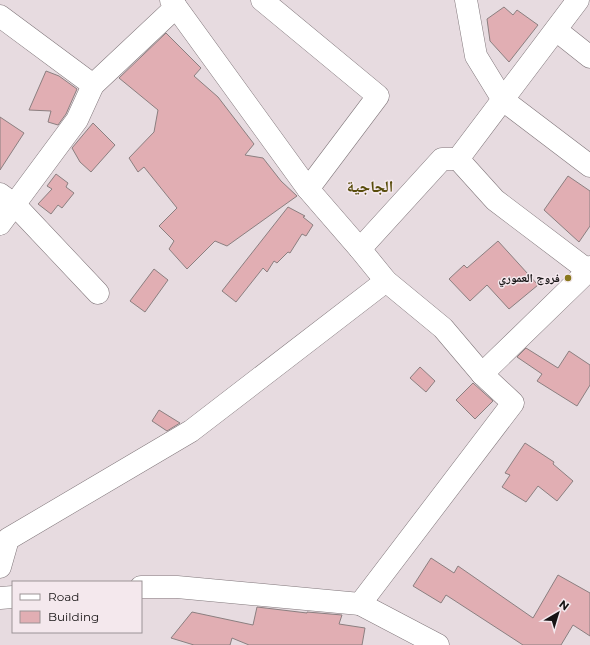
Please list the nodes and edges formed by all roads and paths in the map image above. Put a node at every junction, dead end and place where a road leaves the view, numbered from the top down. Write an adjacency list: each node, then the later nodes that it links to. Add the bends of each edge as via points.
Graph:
1 (262, 0): 12 (street, via 378,96)
2 (466, 0): 9 (street, via 476,56)
3 (578, 0): 6 (street)
4 (174, 3): 8 (street); 12 (street)
5 (0, 16): 8 (street)
6 (556, 30): 7 (street); 9 (street)
7 (590, 57)
8 (93, 85): 13 (street, via 77,120)
9 (504, 100): 10 (street); 11 (street)
10 (458, 160): 15 (street, via 442,159); 16 (street, via 495,200)
11 (590, 166)
12 (308, 189): 15 (street)
13 (7, 200): 14 (street); 18 (street)
14 (0, 224)
15 (360, 249): 17 (street)
16 (589, 270): 19 (street)
17 (386, 281): 19 (street, via 443,328); 20 (street, via 190,431 8,539)
18 (98, 293)
19 (482, 374): 24 (street, via 513,403)
20 (0, 567)
21 (142, 587): 24 (street, via 177,587)
22 (12, 597): 23 (street)
23 (0, 598)
24 (360, 604): 25 (street)
25 (438, 645)

